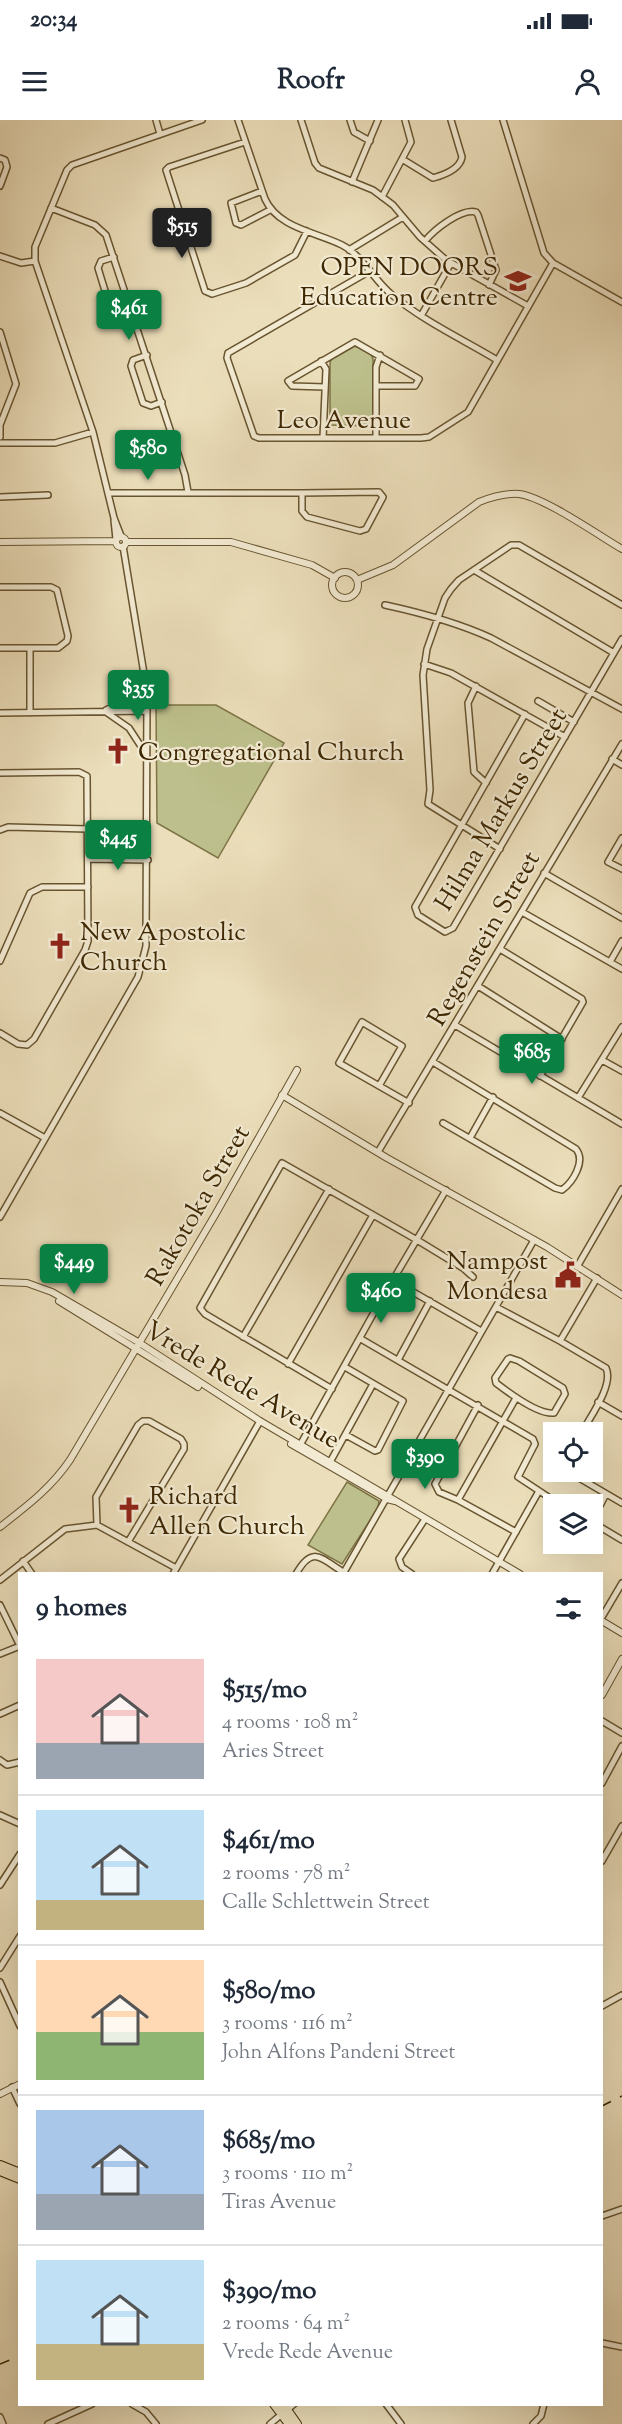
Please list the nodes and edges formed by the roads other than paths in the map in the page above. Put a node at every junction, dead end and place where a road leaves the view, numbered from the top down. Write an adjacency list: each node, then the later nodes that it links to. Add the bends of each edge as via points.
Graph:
1 (156, 120): 11 (street)
2 (202, 120): 10 (street)
3 (238, 120): 13 (street)
4 (302, 120): 16 (street, via 319,168)
5 (350, 120): 12 (street, via 354,132)
6 (378, 120): 12 (street)
7 (405, 120): 15 (street, via 411,142)
8 (451, 120): 15 (street, via 462,157 457,167 433,178)
9 (503, 120): 30 (street, via 542,248)
10 (187, 122): 11 (street)
11 (160, 134): 20 (street, via 72,165)
12 (370, 141): 16 (street)
13 (245, 142): 18 (street); 23 (street, via 166,170 205,291 212,294 246,283 295,255)
14 (0, 158): 17 (street, via 7,163)
15 (402, 159): 19 (street)
16 (352, 182): 19 (street)
17 (0, 186)
18 (262, 191): 21 (street); 21 (street, via 232,201 236,223 242,225)
19 (382, 197): 22 (street)
20 (51, 208): 27 (street, via 101,229); 28 (street, via 35,247)
21 (270, 210): 23 (street)
22 (403, 217): 24 (street); 25 (street)
23 (308, 231): 25 (street)
24 (425, 242): 29 (street); 32 (street, via 437,228 465,212 476,212 496,270)
25 (350, 250): 31 (street)
26 (0, 256): 28 (street, via 21,264)
27 (114, 257): 34 (street); 34 (street, via 98,264 110,307)
28 (35, 261): 45 (street)
29 (451, 263): 32 (street); 36 (street)
30 (553, 263): 33 (street); 35 (street, Leo Avenue)
31 (368, 272): 36 (street, via 391,295); 47 (street, Leo Avenue, via 227,356 254,436)
32 (489, 285): 35 (street)
33 (622, 302)
34 (129, 305): 38 (street)
35 (528, 306): 40 (street, Leo Avenue)
36 (421, 316): 40 (street)
37 (0, 332): 46 (street, via 16,384 0,425)
38 (147, 355): 44 (street); 44 (street, via 131,362 143,403 147,406)
39 (380, 355): 41 (street, via 355,342); 42 (street); 42 (street, via 419,381 415,386)
40 (497, 360): 48 (street, Leo Avenue, via 464,417 424,438)
41 (321, 361): 43 (street, via 326,369); 43 (street, via 289,378 288,383)
42 (376, 386): 48 (street)
43 (325, 387): 47 (street)
44 (162, 402): 50 (street)
45 (93, 432): 49 (street, via 55,443); 52 (street)
46 (0, 437)
47 (323, 438): 48 (street, Leo Avenue)
48 (376, 438)
49 (0, 443)
50 (188, 492): 51 (street); 52 (street)
51 (303, 493): 51 (street, via 379,492 383,497 366,529 360,531 307,517)
52 (108, 494): 55 (street)
53 (48, 495): 54 (street)
54 (0, 497)
55 (120, 541): 56 (street); 59 (street, via 231,542 312,565); 70 (street)
56 (0, 542)
57 (622, 549): 60 (street, via 535,498 509,494 479,502 393,565)
58 (474, 570): 63 (street, via 511,545 519,545); 64 (street, via 451,589); 68 (street)
59 (335, 578): 60 (street, via 348,573); 60 (street, via 333,588 342,598 355,593)
60 (357, 580)
61 (0, 587): 67 (street, via 51,587 59,594 67,641 58,648)
62 (385, 605): 64 (street)
63 (622, 605)
64 (438, 617): 69 (street); 72 (street, via 491,638)
65 (622, 639): 68 (street, Hilma Markus Street)
66 (0, 648): 67 (street)
67 (30, 648): 77 (street)
68 (614, 653): 72 (street, Hilma Markus Street)
69 (424, 663): 71 (street); 88 (street, via 428,804)
70 (144, 673): 75 (street, via 129,699); 76 (street)
71 (476, 686): 79 (street); 87 (street, via 468,703 474,772)
72 (591, 693): 74 (street); 80 (street, Hilma Markus Street)
73 (538, 701): 80 (street)
74 (622, 709)
75 (105, 711): 76 (street); 77 (street); 83 (street, via 129,728)
76 (147, 711): 83 (street)
77 (30, 712): 78 (street)
78 (0, 713)
79 (525, 714): 81 (street); 87 (street, Hilma Markus Street)
80 (574, 722): 81 (street, Hilma Markus Street)
81 (565, 737): 92 (street, Hilma Markus Street)
82 (622, 744): 84 (street, Regenstein Street)
83 (147, 756): 94 (street)
84 (612, 759): 85 (street); 96 (street, Regenstein Street)
85 (622, 765)
86 (0, 773): 89 (street, via 85,773)
87 (486, 783): 88 (street, Hilma Markus Street)
88 (461, 826): 92 (street); 92 (street, Hilma Markus Street, via 415,907 418,915 445,932 453,928)
89 (88, 829): 90 (street); 93 (street)
90 (0, 830)
91 (622, 838): 95 (street, via 608,862)
92 (500, 849)
93 (88, 859): 94 (street); 97 (street)
94 (148, 860): 123 (street, via 146,945 138,976)
95 (622, 869)
96 (544, 873): 98 (street, Regenstein Street); 99 (street)
97 (88, 887): 102 (street, via 42,887 30,893); 108 (street, via 85,950 34,1039 27,1046)
98 (522, 912): 101 (street, Regenstein Street); 103 (street)
99 (622, 918)
100 (622, 941): 103 (street)
101 (500, 949): 105 (street, Regenstein Street); 109 (street, via 582,999)
102 (0, 961)
103 (609, 962): 104 (street)
104 (622, 969)
105 (478, 986): 106 (street, Regenstein Street); 109 (street)
106 (455, 1025): 111 (street, Regenstein Street); 114 (street)
107 (622, 1028): 110 (street)
108 (0, 1033)
109 (562, 1039): 114 (street)
110 (602, 1060): 113 (street); 118 (street)
111 (433, 1062): 117 (street); 119 (street, Regenstein Street)
112 (297, 1070): 116 (street, Rakotoka Street)
113 (622, 1071)
114 (540, 1076): 118 (street)
115 (379, 1086): 115 (street, via 339,1063 362,1022 402,1046); 119 (street)
116 (282, 1095): 125 (street); 145 (street, Rakotoka Street)
117 (493, 1097): 124 (street); 124 (street, via 576,1149 581,1161 568,1186 562,1190 555,1188)
118 (578, 1098): 122 (street)
119 (409, 1103): 125 (street, Regenstein Street)
120 (0, 1113): 123 (street)
121 (443, 1123): 124 (street)
122 (622, 1124)
123 (45, 1138): 130 (street)
124 (470, 1138)
125 (378, 1152): 128 (street)
126 (329, 1189): 129 (street); 142 (street); 142 (street, via 282,1163 242,1231 200,1308)
127 (622, 1189): 133 (street)
128 (446, 1190): 131 (street); 132 (street)
129 (373, 1215): 131 (street); 147 (street)
130 (0, 1217)
131 (417, 1240): 134 (street); 136 (street)
132 (534, 1240): 133 (street); 140 (street)
133 (577, 1267): 135 (street)
134 (473, 1277)
135 (597, 1278): 138 (street); 144 (street)
136 (394, 1281): 139 (street); 143 (street)
137 (0, 1284): 145 (street, Vrede Rede Avenue, via 27,1283 52,1292)
138 (622, 1295)
139 (430, 1301): 141 (street); 146 (street)
140 (496, 1307): 141 (street); 144 (street)
141 (481, 1331): 151 (street)
142 (243, 1337): 147 (street)
143 (361, 1339): 146 (street); 148 (street)
144 (560, 1341): 153 (street, via 606,1368 608,1384)
145 (136, 1345): 158 (street, Vrede Rede Avenue); 172 (street, Rakotoka Street, via 57,1479)
146 (398, 1360): 151 (street)
147 (288, 1364): 150 (street)
148 (345, 1367): 149 (street); 150 (street)
149 (373, 1384): 159 (street); 159 (street, via 401,1398 403,1404 378,1450)
150 (332, 1389): 160 (street)
151 (449, 1389): 154 (street); 166 (street)
152 (516, 1398): 152 (street, via 495,1381 508,1359 519,1361 565,1391 551,1414); 156 (street)
153 (598, 1402): 155 (street); 157 (street)
154 (478, 1406): 156 (street); 167 (street, via 435,1484 439,1492)
155 (622, 1416)
156 (503, 1422): 163 (street, via 534,1442 518,1477); 167 (street)
157 (587, 1422)
158 (259, 1423): 160 (street, Vrede Rede Avenue); 179 (street)
159 (346, 1435): 161 (street)
160 (300, 1447): 161 (street, Vrede Rede Avenue)
161 (330, 1463): 166 (street, Vrede Rede Avenue)
162 (586, 1482): 165 (street)
163 (539, 1491): 164 (street); 174 (street)
164 (544, 1494)
165 (606, 1494): 168 (street); 169 (street)
166 (388, 1497): 170 (street, Vrede Rede Avenue); 183 (street)
167 (458, 1500): 174 (street)
168 (603, 1500)
169 (622, 1503)
170 (425, 1519): 178 (street, Vrede Rede Avenue); 184 (street, via 399,1559)
171 (97, 1525): 176 (street); 176 (street, via 96,1497 138,1425 149,1421 181,1439 184,1449); 177 (street, via 65,1529)
172 (0, 1527)
173 (603, 1528): 175 (street)
174 (516, 1532): 178 (street)
175 (622, 1540)
176 (128, 1542): 179 (street)
177 (23, 1562): 180 (street); 187 (street)
178 (499, 1562): 185 (street); 186 (street, Vrede Rede Avenue)
179 (175, 1571)
180 (31, 1572)
181 (297, 1572): 182 (street, via 305,1559 316,1556)
182 (343, 1572)
183 (346, 1572)
184 (409, 1572)
185 (493, 1572)
186 (516, 1572)
187 (0, 1580)
188 (622, 1583): 190 (street)
189 (0, 1605): 193 (street)
190 (603, 1617)
191 (603, 1620): 192 (street)
192 (622, 1633)
193 (18, 1642)
194 (18, 1647): 195 (street)
195 (0, 1654)
196 (622, 1659): 197 (street)
197 (603, 1693)
198 (18, 1706): 199 (street)
199 (0, 1714)
200 (603, 1722): 201 (street)
201 (622, 1733)
202 (622, 1746): 205 (street)
203 (0, 1760): 204 (street, via 7,1766)
204 (18, 1763)
205 (603, 1781)
206 (0, 1815): 207 (street)
207 (18, 1823)
208 (622, 1826): 210 (street)
209 (18, 1857): 211 (street)
210 (603, 1859)
211 (0, 1885)
212 (18, 1939): 213 (street)
213 (0, 1968)
214 (0, 1982): 217 (street)
215 (622, 1995): 216 (street)
216 (603, 2005)
217 (18, 2022)
218 (18, 2085): 219 (street)
219 (12, 2087): 220 (street); 221 (street)
220 (0, 2094)
221 (18, 2100)
222 (0, 2165): 224 (main road)
223 (0, 2171): 225 (main road)
224 (18, 2172)
225 (18, 2179)
226 (622, 2209): 227 (street)
227 (603, 2216)
228 (603, 2343): 229 (street)
229 (622, 2347)
230 (88, 2406): 237 (street)
231 (136, 2406): 238 (street)
232 (388, 2406): 242 (street)
233 (544, 2406): 243 (street)
234 (287, 2409): 239 (street); 240 (main road); 241 (main road)
235 (0, 2417): 236 (street)
236 (3, 2424)
237 (48, 2424)
238 (156, 2424)
239 (270, 2424)
240 (289, 2424)
241 (297, 2424)
242 (401, 2424)
243 (533, 2424)

